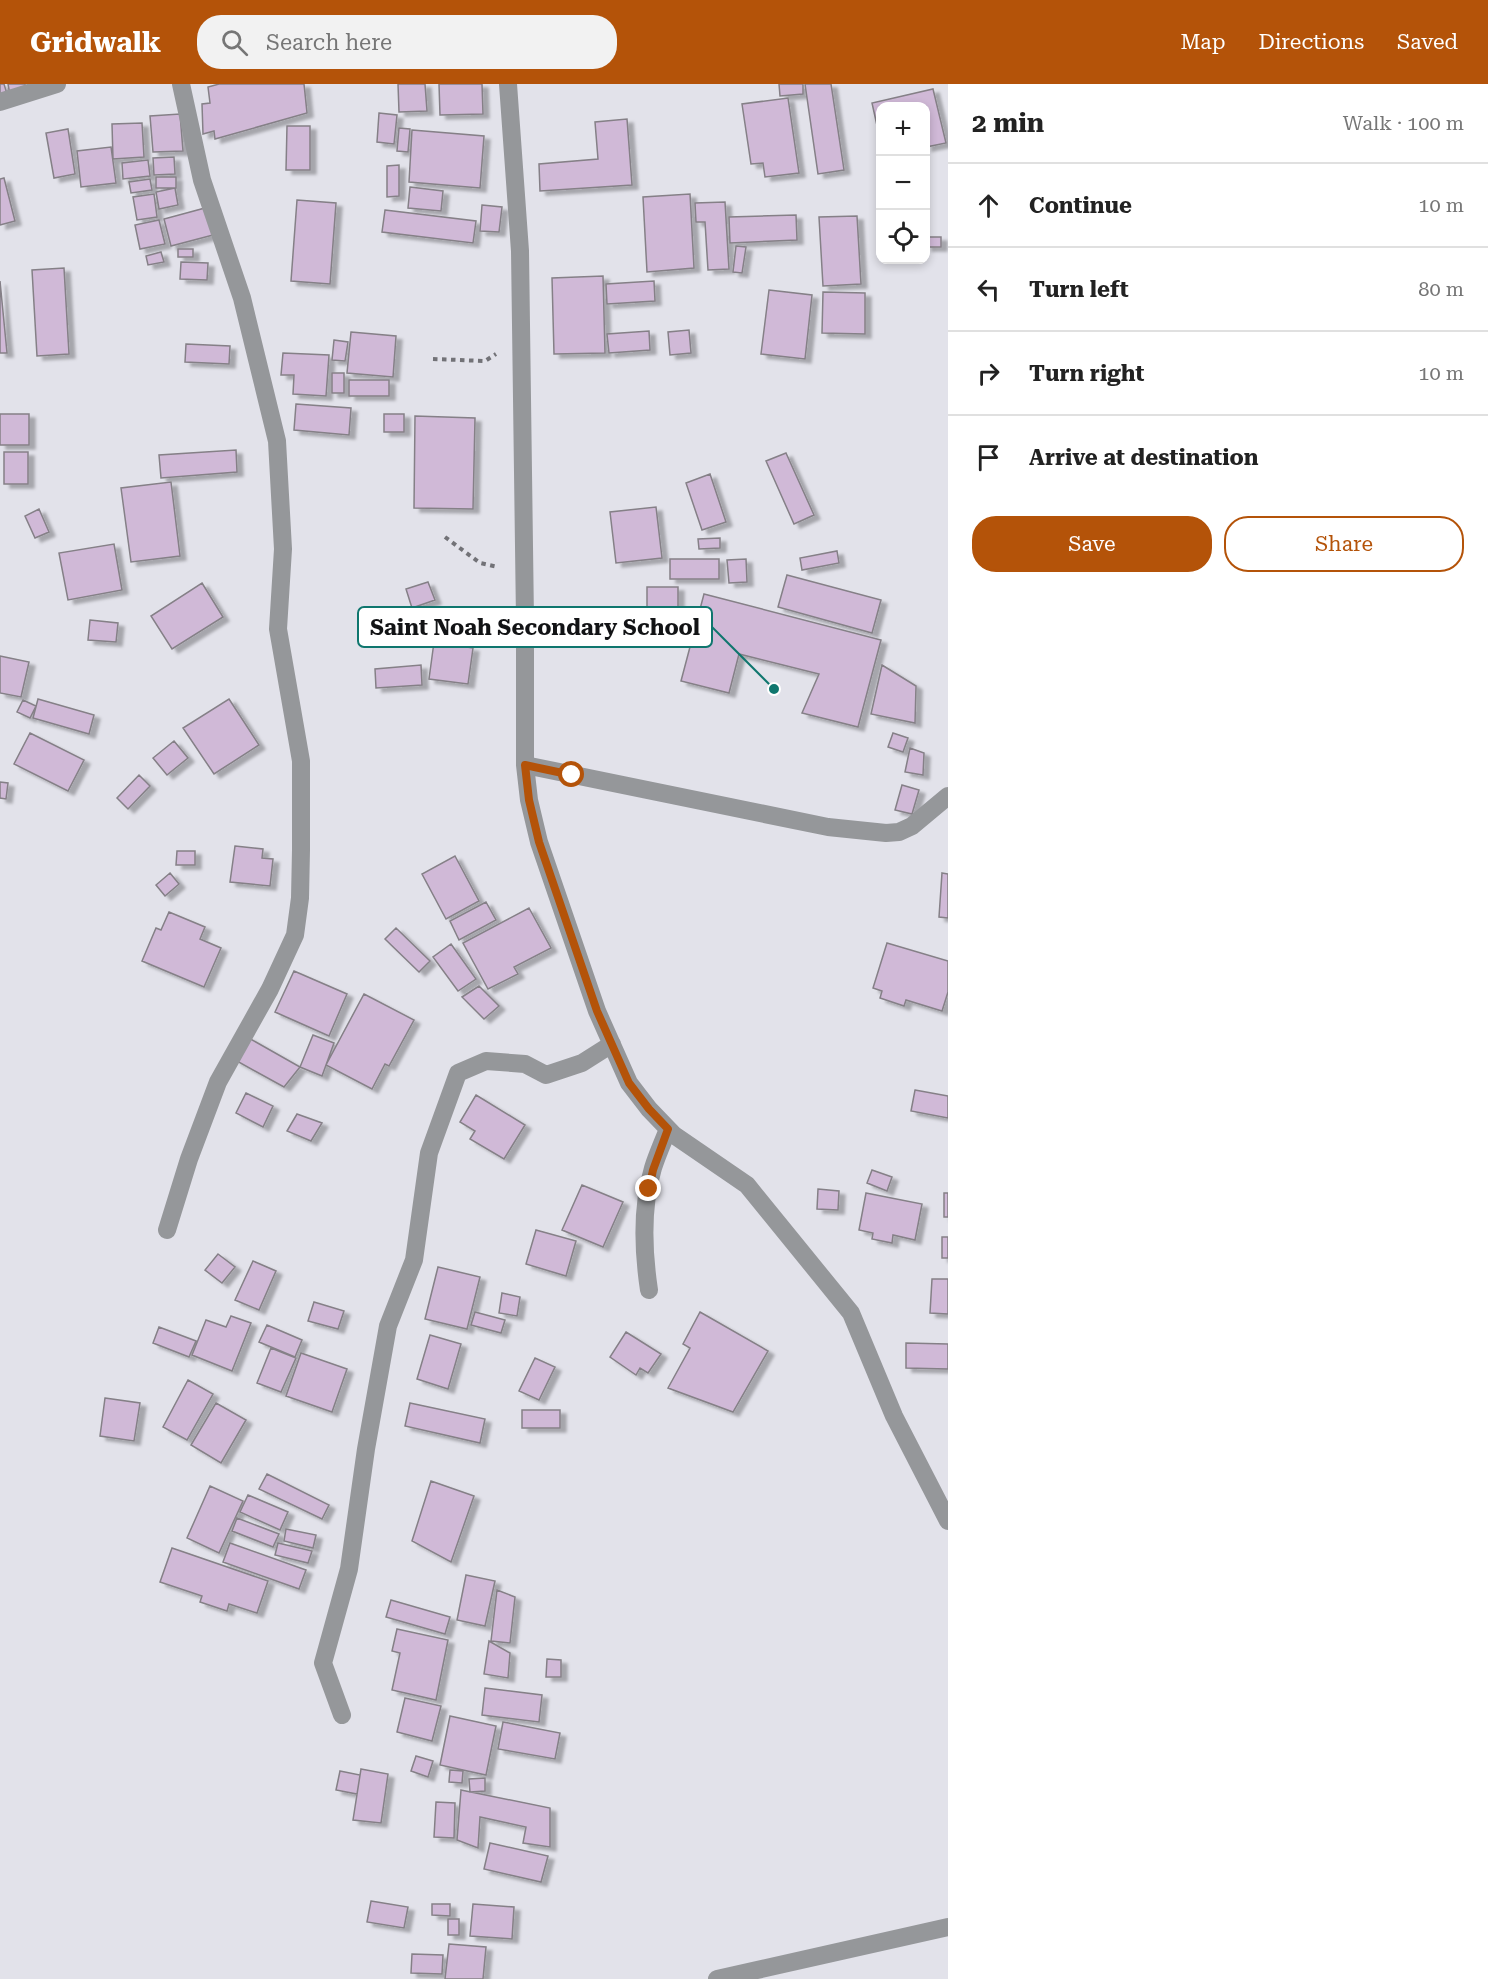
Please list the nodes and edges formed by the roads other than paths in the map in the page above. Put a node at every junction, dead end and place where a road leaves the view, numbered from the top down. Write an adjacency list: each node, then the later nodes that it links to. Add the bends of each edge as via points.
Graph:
1 (57, 84): 4 (street)
2 (181, 84): 9 (street, via 202,180 242,298 277,441 282,549 278,629 301,761 301,850 295,935 218,1082)
3 (508, 84): 5 (street, via 520,251)
4 (0, 102)
5 (525, 765): 6 (street, via 828,827 885,833 912,826); 7 (street, via 539,842)
6 (948, 796)
7 (612, 1044): 8 (street, via 629,1083); 12 (street, via 582,1063 546,1075 525,1064 486,1061 458,1073 429,1153 414,1260 388,1326 349,1569 323,1663)
8 (668, 1129): 10 (street, via 653,1170 646,1208 644,1254); 11 (street, via 747,1185 851,1312 894,1416)
9 (167, 1230)
10 (649, 1290)
11 (948, 1521)
12 (342, 1714)
13 (948, 1927): 14 (street)
14 (717, 1979)

